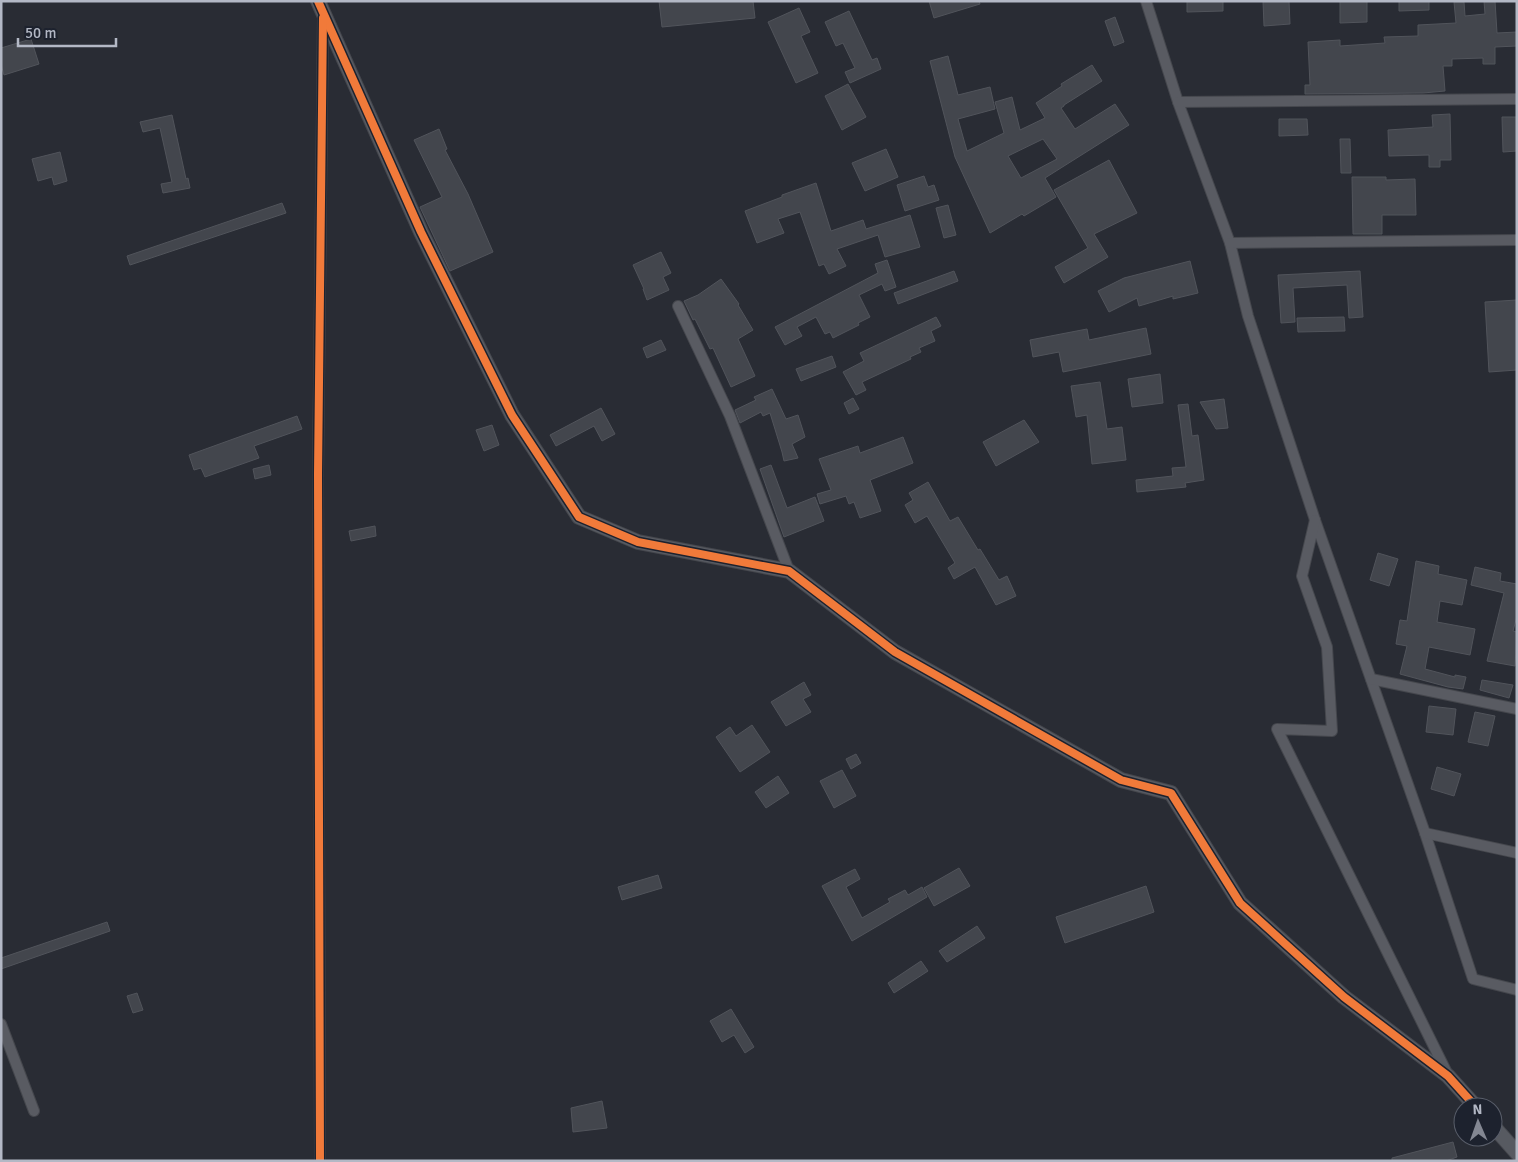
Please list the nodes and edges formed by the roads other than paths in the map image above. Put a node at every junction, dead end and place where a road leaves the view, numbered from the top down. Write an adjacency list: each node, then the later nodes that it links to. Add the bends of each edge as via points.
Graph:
1 (1146, 1): 4 (street)
2 (321, 7): 9 (street, via 422,232 512,415 579,517 638,542); 21 (street, via 318,464)
3 (1517, 99): 4 (street)
4 (1178, 102): 6 (street)
5 (1517, 240): 6 (street)
6 (1230, 243): 8 (street, via 1248,316)
7 (678, 306): 9 (street, via 730,416)
8 (1315, 520): 10 (street); 16 (street, via 1302,576 1327,647 1332,731 1277,729)
9 (789, 571): 16 (street, via 904,656 1121,780 1171,793 1240,902 1344,997)
10 (1371, 679): 11 (street); 12 (street)
11 (1517, 709)
12 (1425, 833): 13 (street); 14 (street, via 1473,979)
13 (1517, 853)
14 (1517, 990)
15 (1, 1024): 18 (street)
16 (1448, 1076): 17 (street)
17 (1467, 1097)
18 (34, 1110)
19 (1503, 1137): 20 (street)
20 (1517, 1153)
21 (320, 1161)

